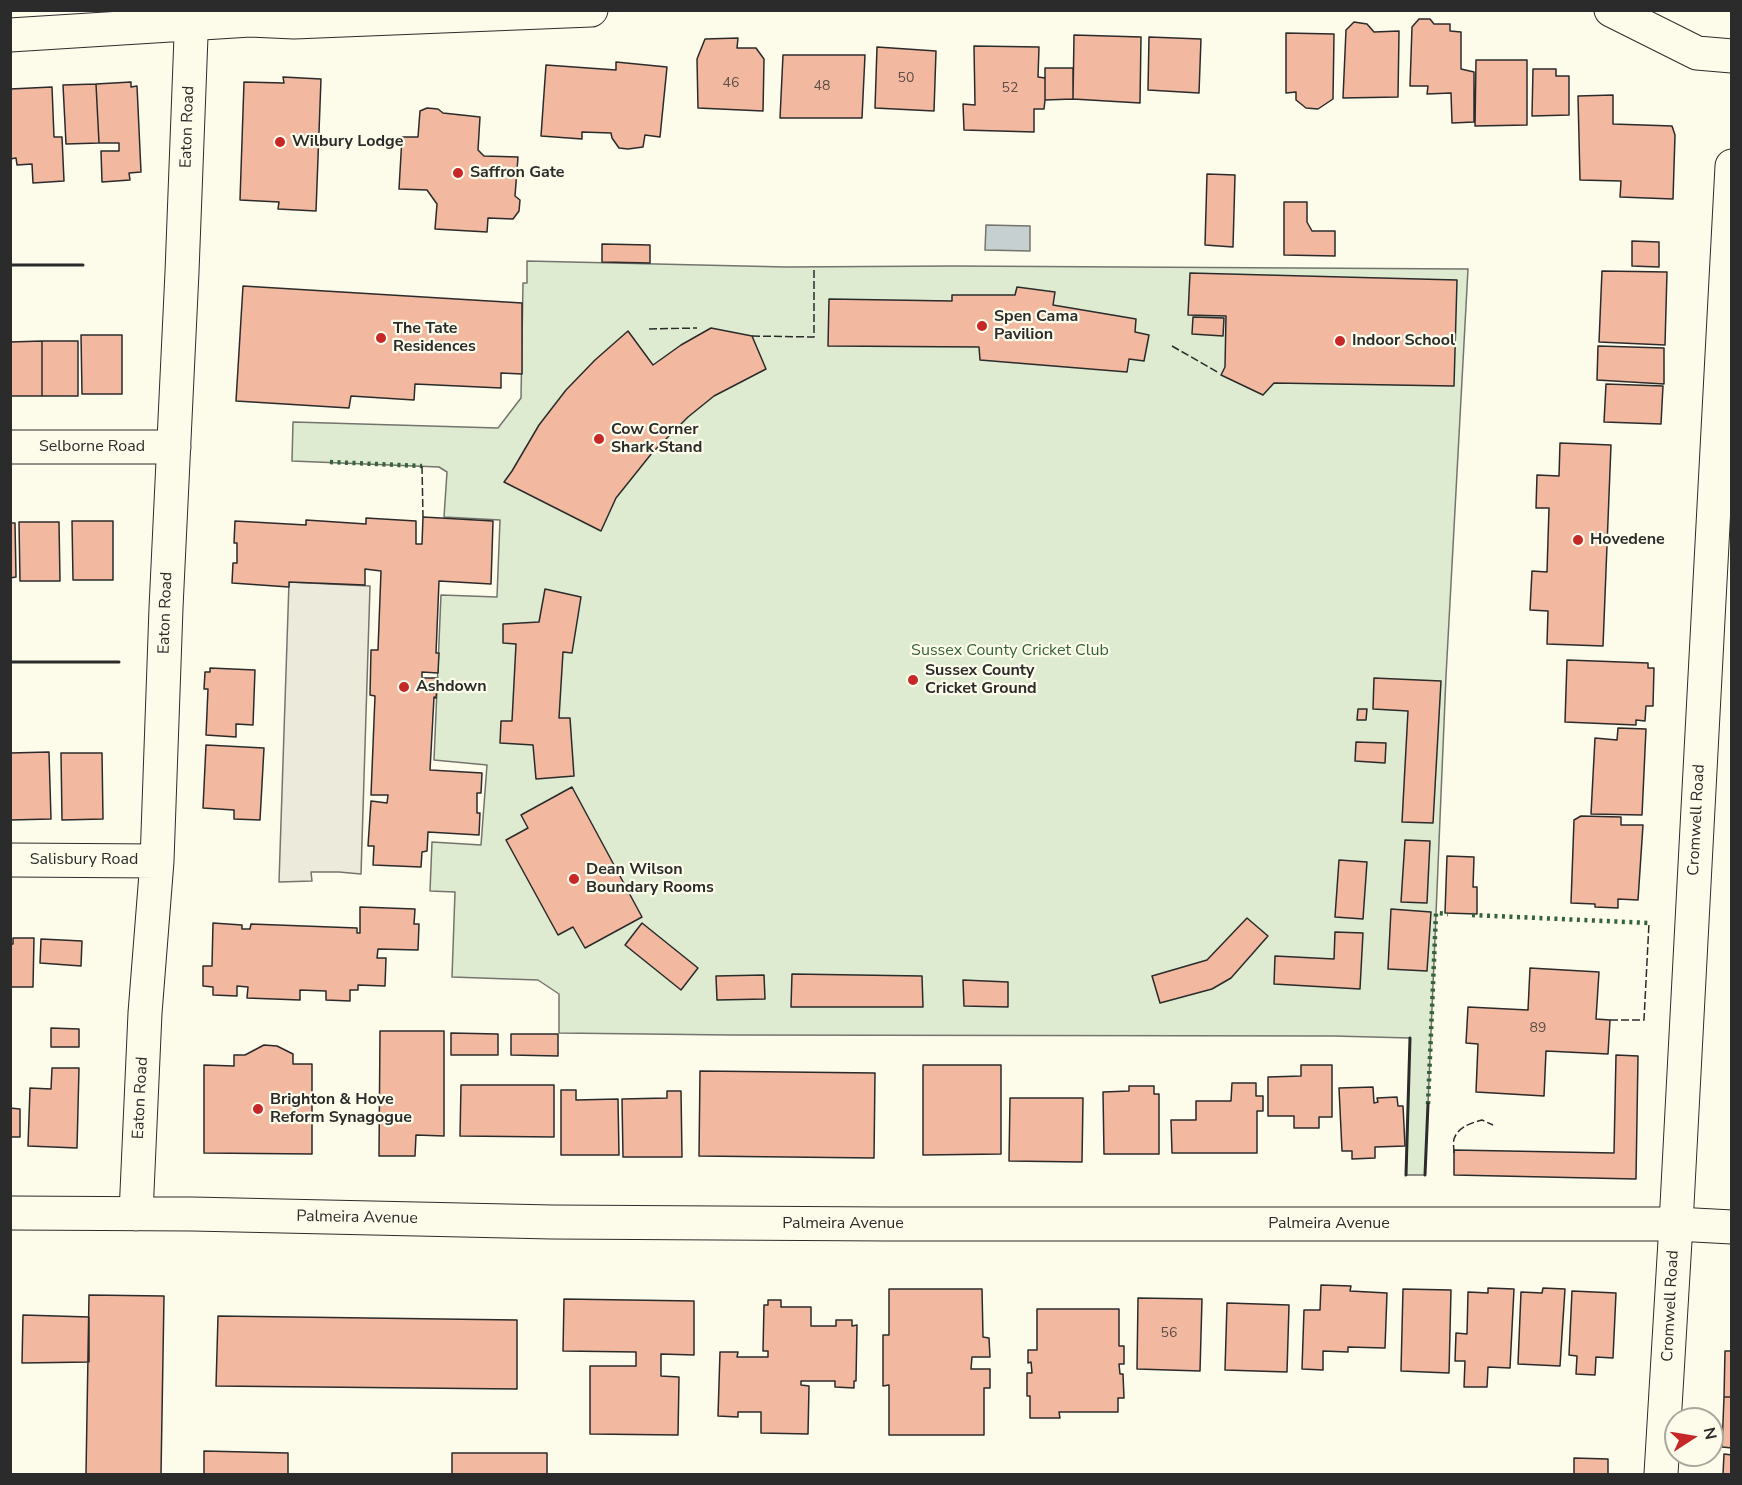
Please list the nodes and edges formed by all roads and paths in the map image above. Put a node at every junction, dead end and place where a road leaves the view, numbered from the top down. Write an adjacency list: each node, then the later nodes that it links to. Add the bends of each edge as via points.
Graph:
1 (591, 10): 3 (street)
2 (1611, 10): 7 (street, via 1697,53)
3 (294, 16): 4 (street, via 250,20)
4 (192, 17): 5 (street, via 135,26); 10 (street, Eaton Road)
5 (87, 21): 6 (street)
6 (10, 35)
7 (1731, 56)
8 (1731, 166): 11 (street, Cromwell Road)
9 (10, 447): 10 (street, Selborne Road)
10 (174, 447): 13 (street, Eaton Road)
11 (1724, 460): 16 (street, Cromwell Road)
12 (10, 860): 13 (street, Salisbury Road)
13 (157, 861): 15 (street, Eaton Road)
14 (10, 1213): 15 (street, Palmeira Avenue)
15 (136, 1214): 16 (street, Palmeira Avenue, via 552,1222)
16 (1676, 1224): 17 (street, Palmeira Avenue); 18 (street, Cromwell Road)
17 (1731, 1227)
18 (1661, 1474)

